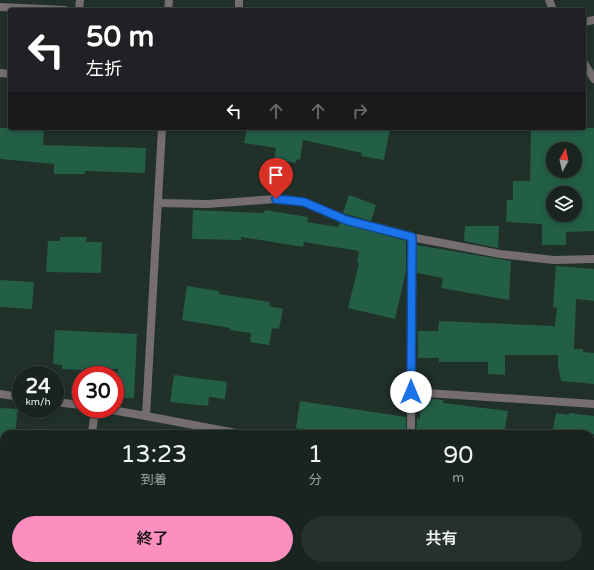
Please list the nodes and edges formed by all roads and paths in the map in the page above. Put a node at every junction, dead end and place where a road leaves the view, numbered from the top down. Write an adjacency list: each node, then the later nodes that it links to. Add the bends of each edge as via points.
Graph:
1 (0, 7): 2 (street)
2 (22, 8)
3 (586, 66): 4 (street)
4 (594, 78)
5 (162, 130): 6 (street)
6 (158, 203): 7 (street, via 208,204 276,199 304,202 346,220); 14 (street)
7 (412, 237): 8 (street, via 500,254 554,260); 9 (street)
8 (594, 259)
9 (411, 392): 12 (street); 18 (street)
10 (0, 394): 11 (street)
11 (12, 396)
12 (594, 404)
13 (124, 412): 14 (street)
14 (146, 416): 17 (street)
15 (94, 418): 16 (street)
16 (92, 430)
17 (220, 430)
18 (411, 430)

